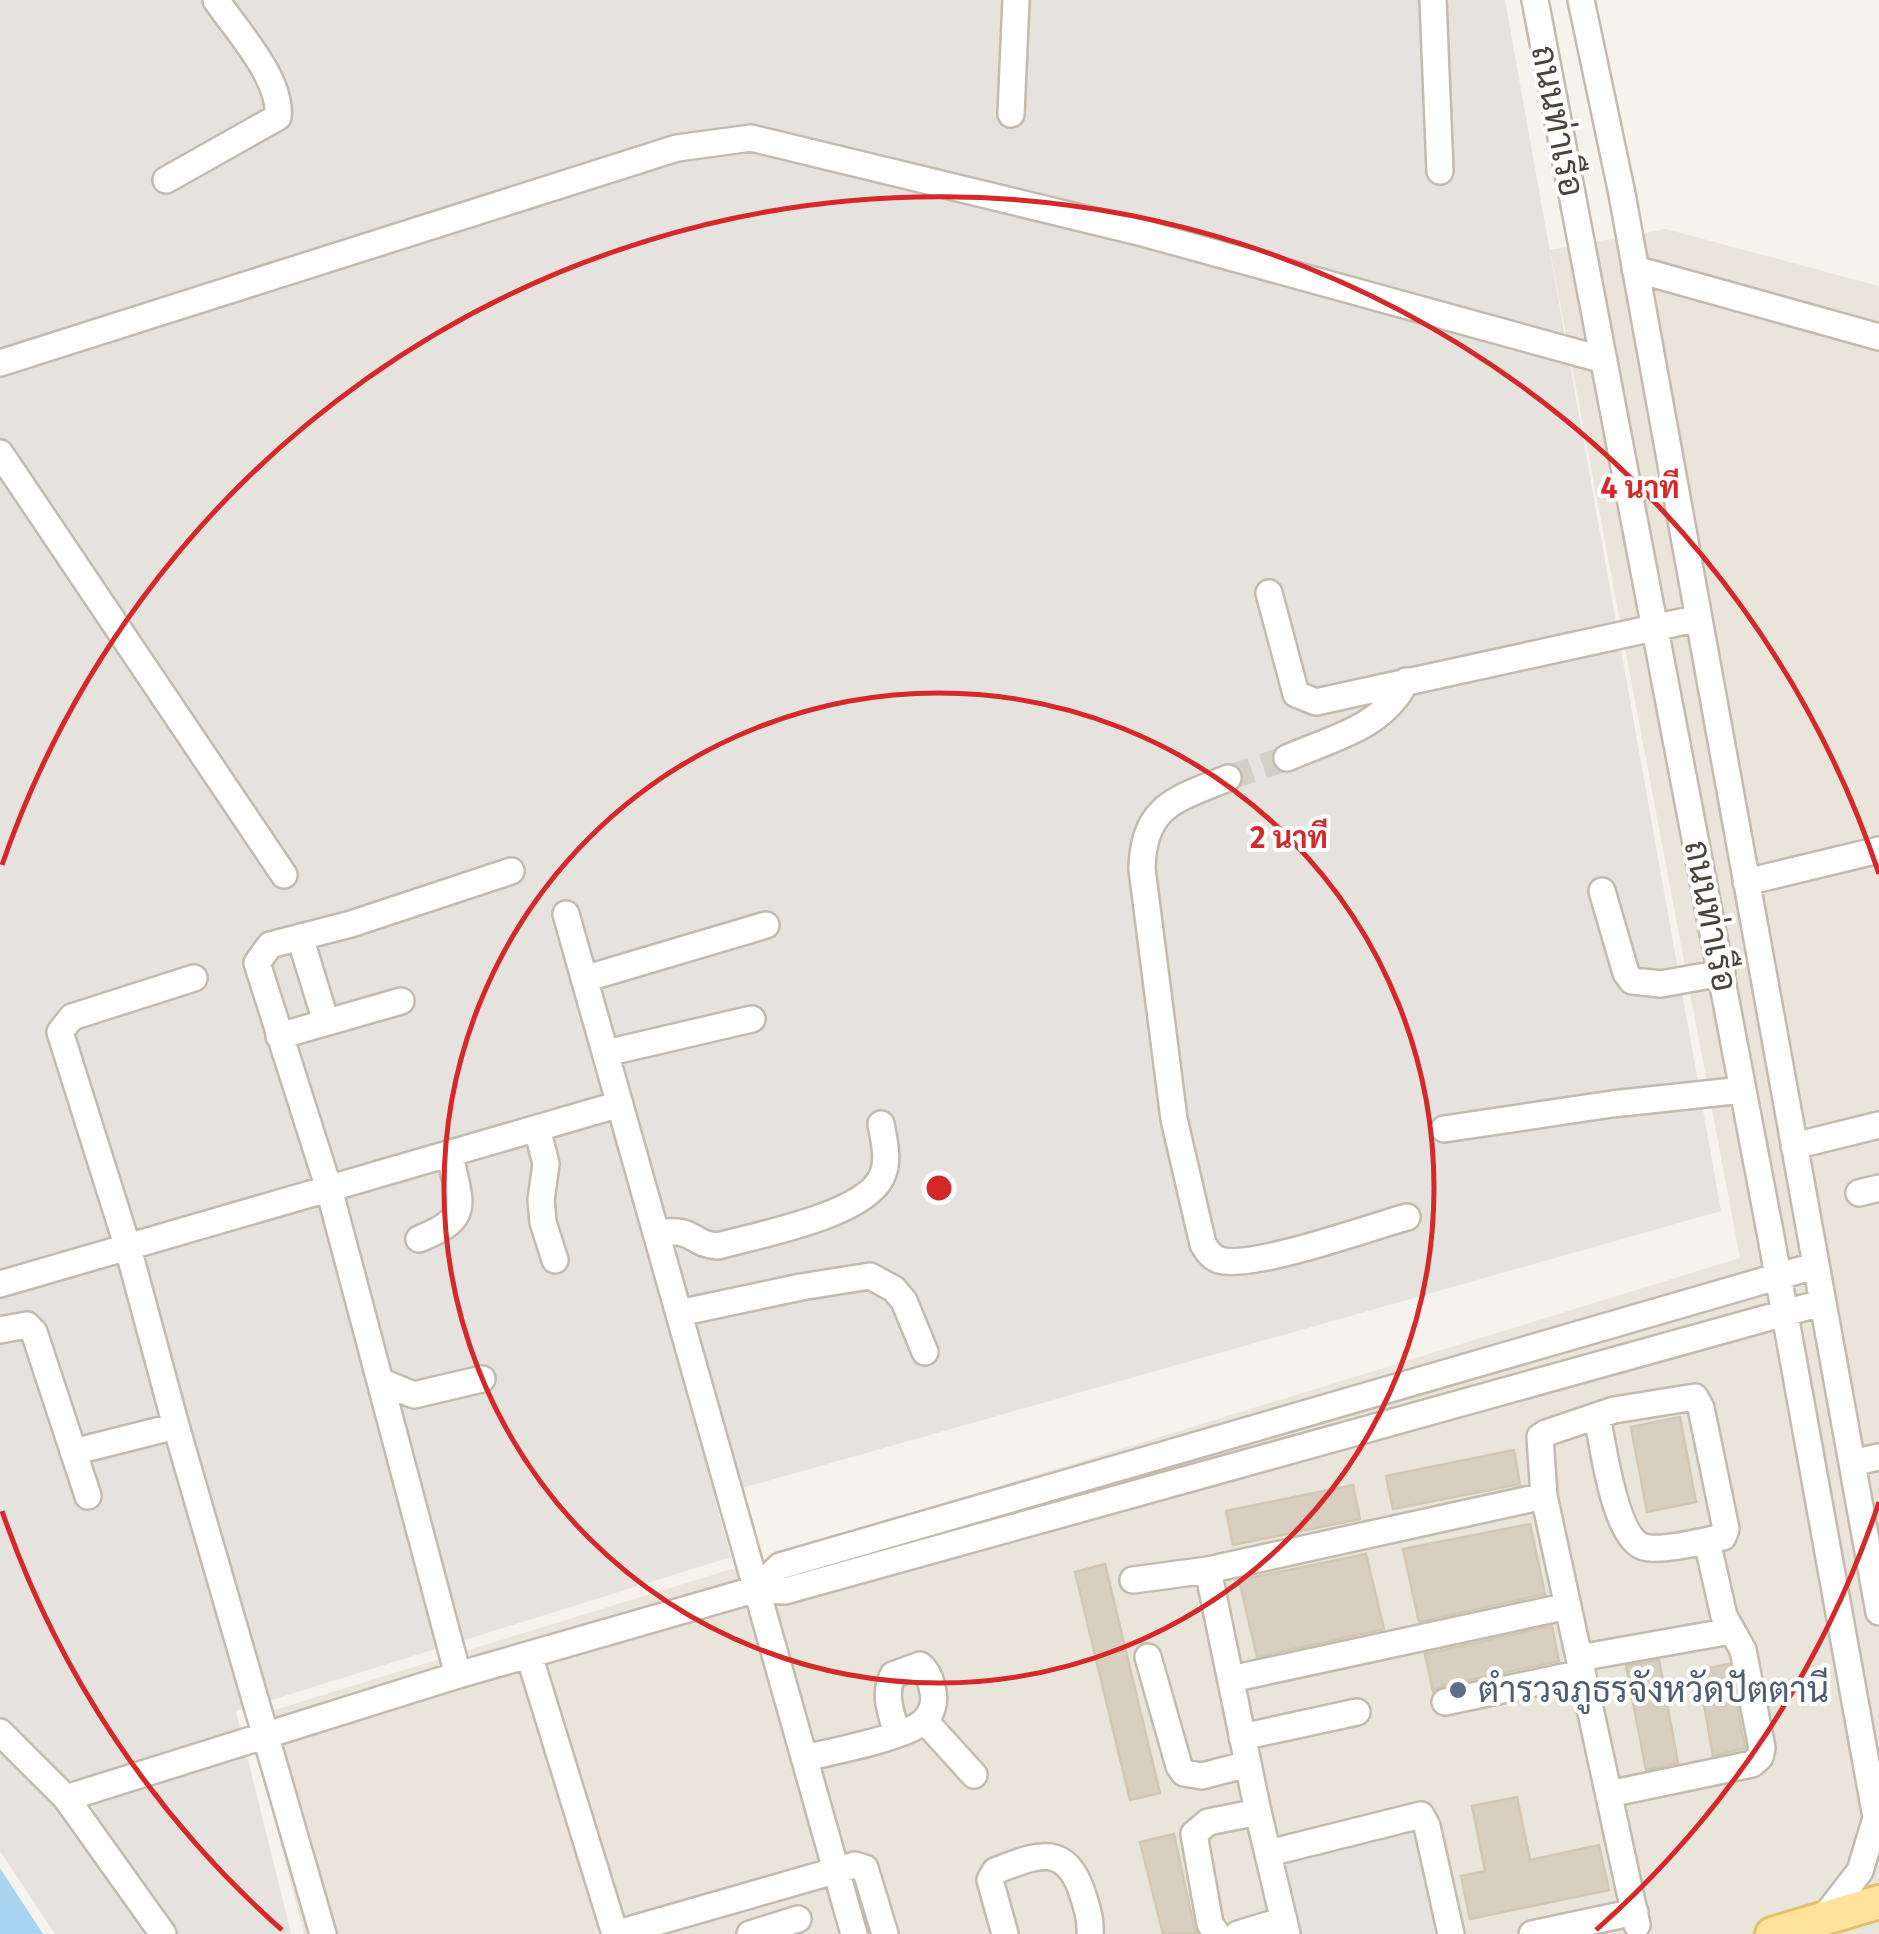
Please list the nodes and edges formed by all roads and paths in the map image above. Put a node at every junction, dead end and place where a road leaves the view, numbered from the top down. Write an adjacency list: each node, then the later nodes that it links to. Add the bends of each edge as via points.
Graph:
1 (216, 0): 8 (street, via 270,78 278,117)
2 (1016, 0): 6 (street)
3 (1433, 0): 7 (street)
4 (1535, 0): 11 (street, ถนนท่าเรือ)
5 (1582, 0): 9 (street, ถนนท่าเรือ)
6 (1011, 114)
7 (1440, 171)
8 (166, 180)
9 (1635, 269): 10 (street); 15 (street, ถนนท่าเรือ)
10 (1879, 337)
11 (1604, 360): 12 (street, via 1139,232 751,138 677,148); 16 (street, ถนนท่าเรือ)
12 (0, 363)
13 (0, 453): 22 (street)
14 (1270, 593): 17 (street, via 1302,698 1316,702)
15 (1699, 618): 16 (street); 23 (street, ถนนท่าเรือ)
16 (1656, 626): 17 (street); 28 (street, ถนนท่าเรือ)
17 (1406, 681): 18 (street, via 1370,723)
18 (1287, 758)
19 (1228, 778): 45 (street, via 1170,802 1142,842 1174,1119 1206,1250 1219,1260 1260,1258)
20 (1879, 850): 23 (street)
21 (511, 871): 27 (street)
22 (284, 876)
23 (1746, 882): 42 (street, ถนนท่าเรือ)
24 (1602, 891): 28 (street, via 1632,981 1661,984)
25 (566, 914): 30 (street)
26 (766, 925): 30 (street)
27 (300, 937): 33 (street); 34 (street, via 270,944 257,963)
28 (1722, 973): 36 (street, ถนนท่าเรือ)
29 (194, 978): 48 (street, via 72,1017 60,1032)
30 (584, 979): 35 (street)
31 (402, 1001): 33 (street)
32 (752, 1019): 35 (street)
33 (326, 1022): 34 (street)
34 (278, 1036): 44 (street)
35 (606, 1053): 37 (street)
36 (1744, 1090): 41 (street); 51 (street, ถนนท่าเรือ)
37 (620, 1104): 40 (street); 46 (street)
38 (881, 1124): 46 (street, via 882,1177 850,1204 718,1246 683,1231)
39 (1879, 1125): 42 (street)
40 (537, 1128): 43 (street); 49 (street, via 546,1171 543,1222)
41 (1444, 1129)
42 (1794, 1146): 50 (street, ถนนท่าเรือ)
43 (450, 1154): 44 (street); 47 (street, via 458,1215)
44 (329, 1189): 48 (street); 59 (street)
45 (1408, 1216)
46 (657, 1234): 54 (street)
47 (420, 1239)
48 (128, 1248): 52 (street); 61 (street)
49 (555, 1260)
50 (1814, 1266): 51 (street); 53 (street, ถนนท่าเรือ)
51 (1778, 1276): 55 (street, ถนนท่าเรือ); 70 (street, via 798,1560 780,1566)
52 (0, 1284)
53 (1821, 1303): 55 (street); 64 (street, ถนนท่าเรือ)
54 (680, 1313): 57 (street, via 870,1276 904,1301); 70 (street)
55 (1785, 1313): 70 (street, via 785,1591); 92 (street, ถนนท่าเรือ)
56 (0, 1330): 62 (street, via 27,1325 34,1332)
57 (924, 1352)
58 (482, 1379): 59 (street, via 414,1395)
59 (380, 1381): 77 (street)
60 (1598, 1416): 66 (street, via 1540,1437); 67 (street, via 1616,1506 1631,1539 1654,1548); 67 (street, via 1695,1396 1726,1529)
61 (176, 1426): 62 (street); 83 (street)
62 (73, 1452): 65 (street)
63 (1879, 1456): 64 (street)
64 (1852, 1463): 72 (street, ถนนท่าเรือ)
65 (88, 1496)
66 (1544, 1496): 68 (street); 71 (street)
67 (1706, 1540): 73 (street)
68 (1208, 1570): 69 (street); 78 (street)
69 (1133, 1580)
70 (758, 1590): 74 (street); 86 (street)
71 (1568, 1606): 76 (street); 78 (street)
72 (1879, 1612)
73 (1731, 1631): 76 (street); 89 (street, via 1743,1650 1760,1757)
74 (529, 1655): 77 (street); 101 (street)
75 (1148, 1657): 87 (street, via 1184,1773 1202,1776)
76 (1581, 1665): 79 (street); 89 (street)
77 (458, 1675): 83 (street)
78 (1231, 1679): 85 (street)
79 (1446, 1702)
80 (1357, 1712): 85 (street)
81 (925, 1721): 84 (street); 84 (street, via 934,1702 927,1672 920,1666 901,1669 887,1688); 88 (street)
82 (0, 1732): 90 (street)
83 (267, 1734): 90 (street); 100 (street)
84 (897, 1734): 86 (street)
85 (1242, 1737): 87 (street)
86 (804, 1758): 94 (street)
87 (1248, 1764): 91 (street)
88 (974, 1775)
89 (1609, 1794): 110 (street, via 1636,1918)
90 (66, 1798): 99 (street)
91 (1258, 1812): 93 (street); 107 (street, via 1208,1822 1194,1834)
92 (1878, 1826): 96 (street, via 1860,1871)
93 (1269, 1854): 98 (street); 109 (street, via 1421,1815)
94 (836, 1870): 101 (street); 103 (street); 104 (street, via 865,1868)
95 (1879, 1902): 96 (main road)
96 (1823, 1919): 111 (main road)
97 (798, 1920): 102 (street)
98 (1286, 1927): 108 (street)
99 (163, 1934)
100 (323, 1934)
101 (615, 1934)
102 (750, 1934)
103 (854, 1934)
104 (885, 1934)
105 (1005, 1934): 106 (street, via 990,1880 995,1871 1044,1855 1072,1869)
106 (1090, 1934)
107 (1217, 1934)
108 (1238, 1934)
109 (1451, 1934)
110 (1532, 1934)
111 (1772, 1934)

